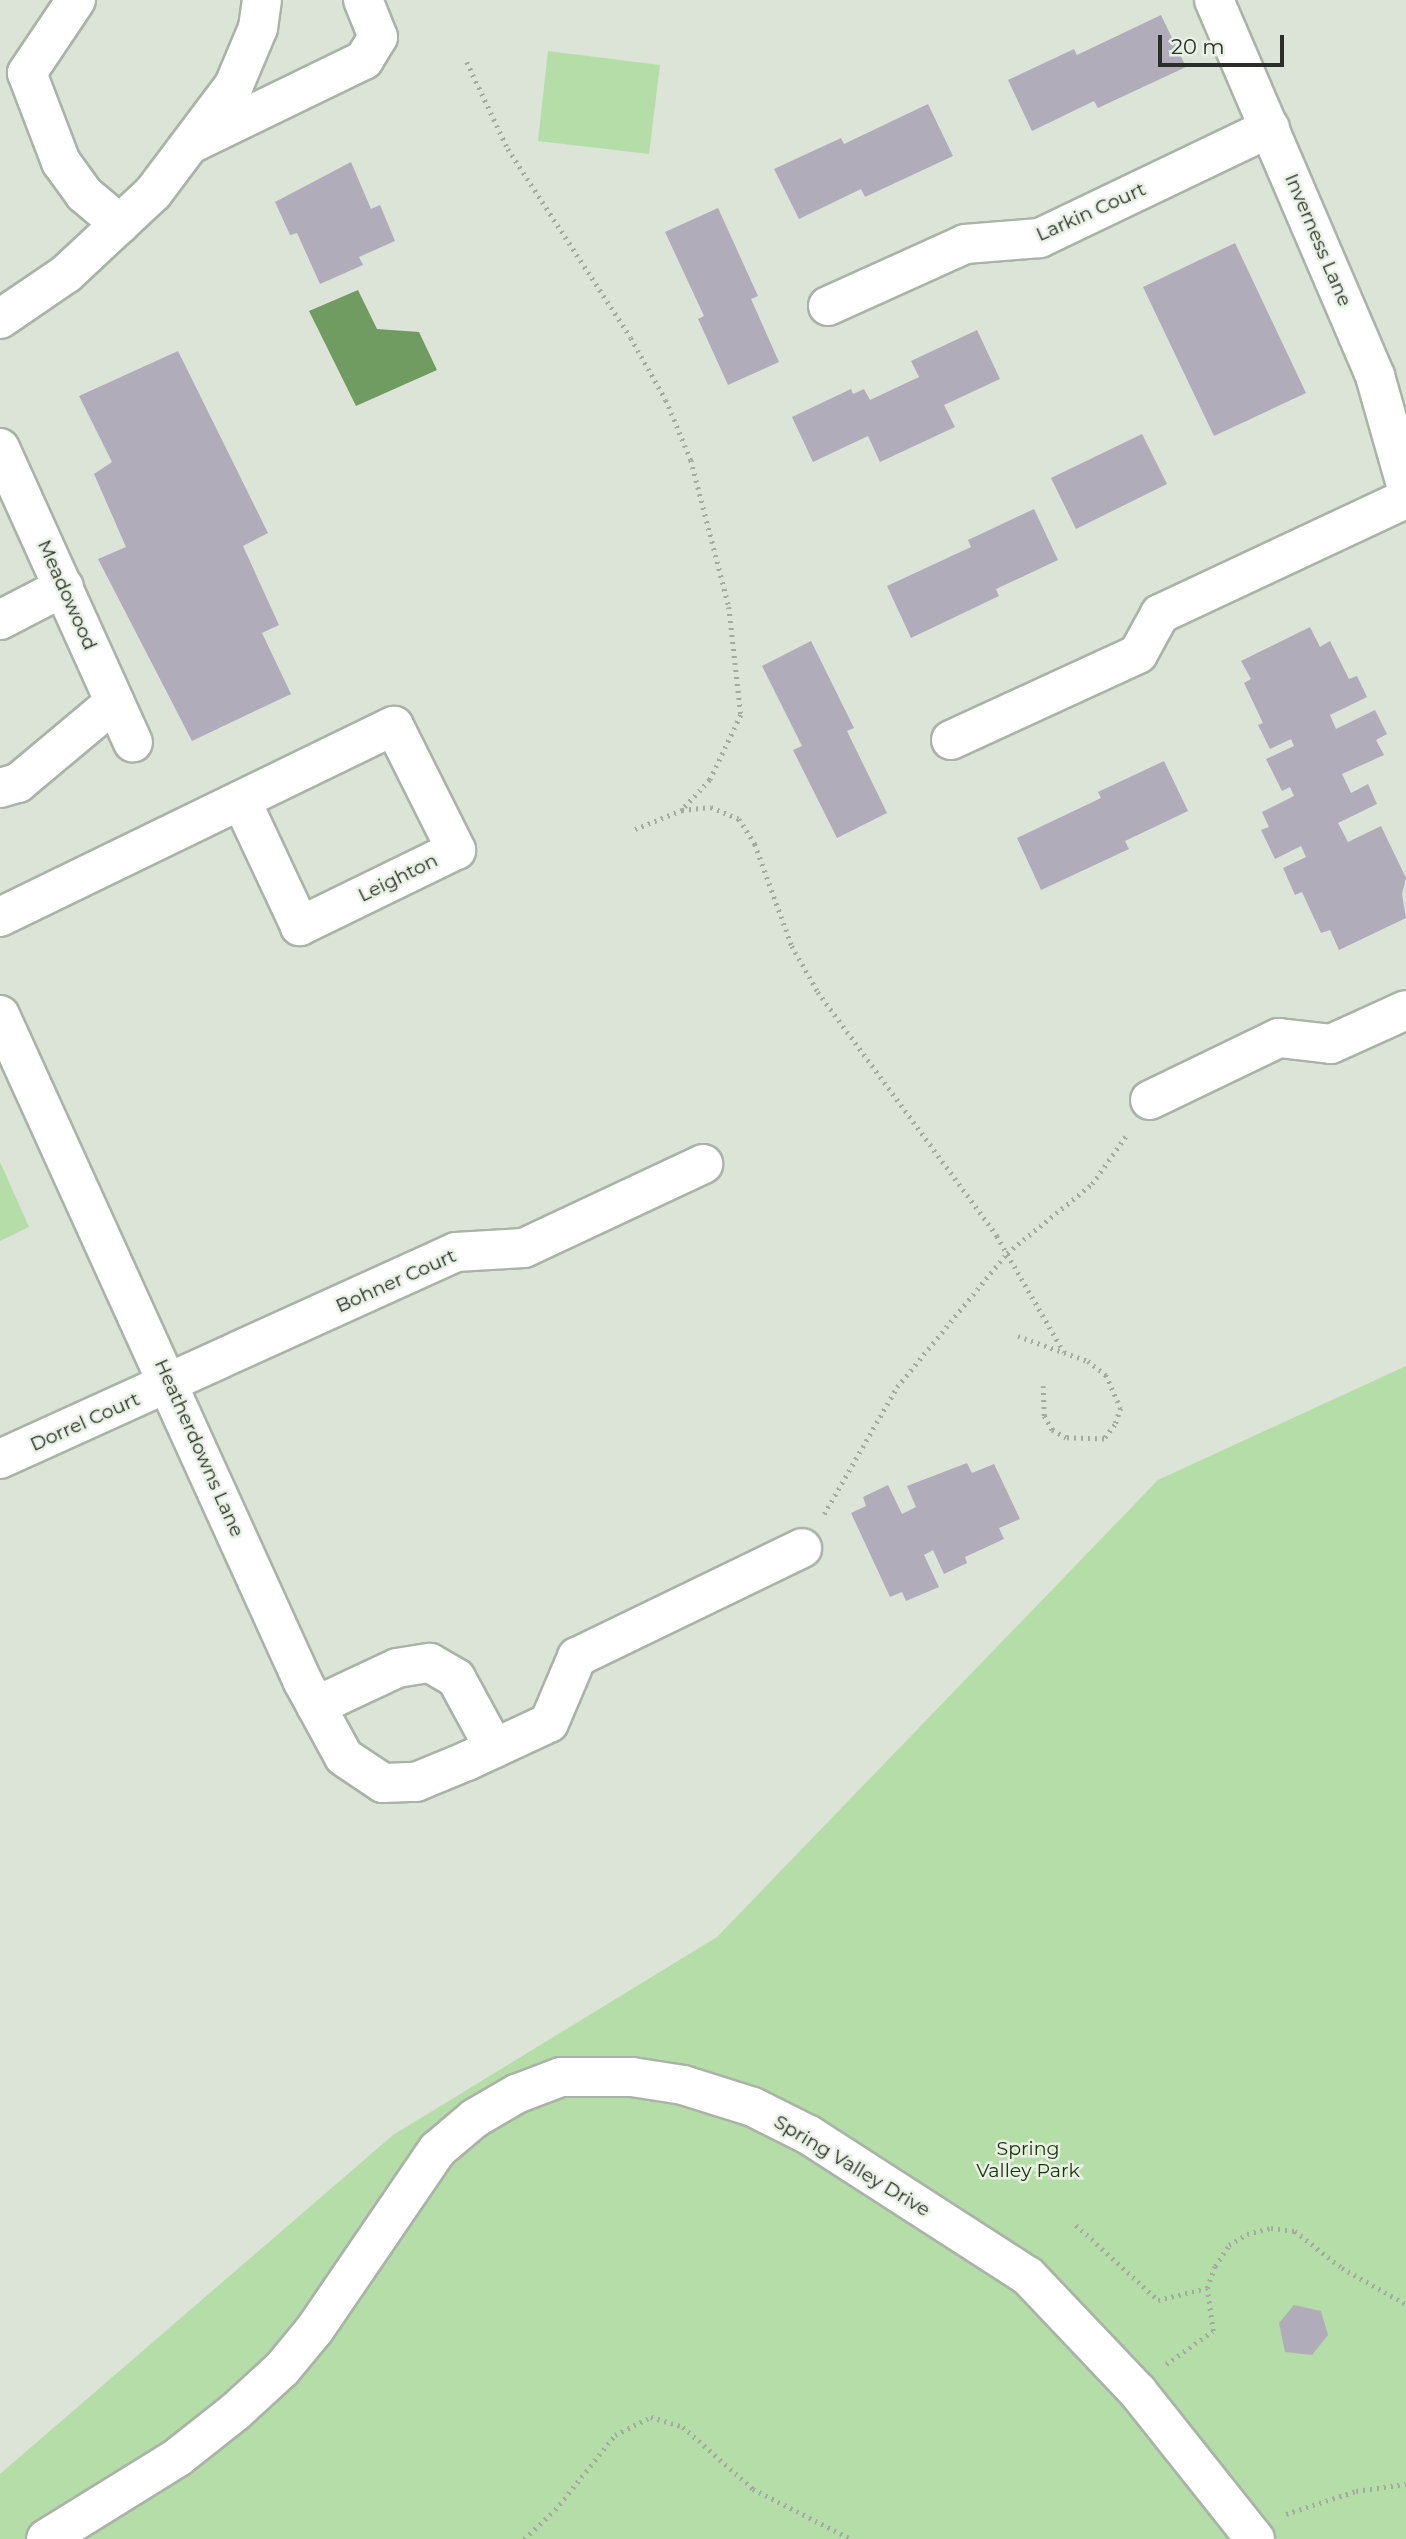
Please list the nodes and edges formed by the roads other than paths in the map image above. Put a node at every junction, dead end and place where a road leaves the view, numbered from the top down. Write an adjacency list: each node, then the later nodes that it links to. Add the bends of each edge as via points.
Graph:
1 (76, 0): 7 (street, via 27,72 61,162 84,194)
2 (262, 0): 6 (street, via 258,28 233,85)
3 (363, 0): 6 (street, via 378,37 374,51 364,60)
4 (1214, 0): 5 (street, Inverness Lane)
5 (1270, 128): 8 (street, Larkin Court, via 1040,238 965,244); 11 (street, Inverness Lane, via 1375,376)
6 (188, 146): 7 (street, via 153,193)
7 (120, 223): 9 (street, via 66,274)
8 (828, 306)
9 (0, 319)
10 (3, 464): 13 (street, Meadowood)
11 (1406, 485)
12 (1406, 499): 16 (street, via 1160,614 1138,654)
13 (64, 587): 14 (street); 15 (street, Meadowood)
14 (0, 620)
15 (115, 702): 17 (street, Meadowood); 18 (street, via 18,783)
16 (951, 740)
17 (133, 742)
18 (0, 788)
19 (241, 800): 19 (street, Leighton, via 394,726 456,850 300,926); 20 (street, Leighton)
20 (0, 917)
21 (1406, 1010): 23 (street, via 1331,1044 1279,1038)
22 (0, 1014): 25 (street, Heatherdowns Lane)
23 (1150, 1100)
24 (703, 1164): 25 (street, Bohner Court, via 524,1248 456,1252)
25 (170, 1384): 26 (street, Dorrel Court); 28 (street, Heatherdowns Lane)
26 (0, 1459)
27 (802, 1548): 29 (street, Heatherdowns Lane, via 577,1657 549,1723)
28 (316, 1706): 29 (street, Heatherdowns Lane, via 344,1757 383,1783 416,1782); 29 (street, via 397,1668 430,1663 456,1678)
29 (480, 1755)
30 (1250, 2533): 31 (street, Spring Valley Drive, via 1138,2392 1028,2276 809,2135 753,2107 683,2085 632,2077 562,2077 516,2094 475,2118 437,2150 315,2329 282,2369 235,2412 178,2457)
31 (46, 2539)

